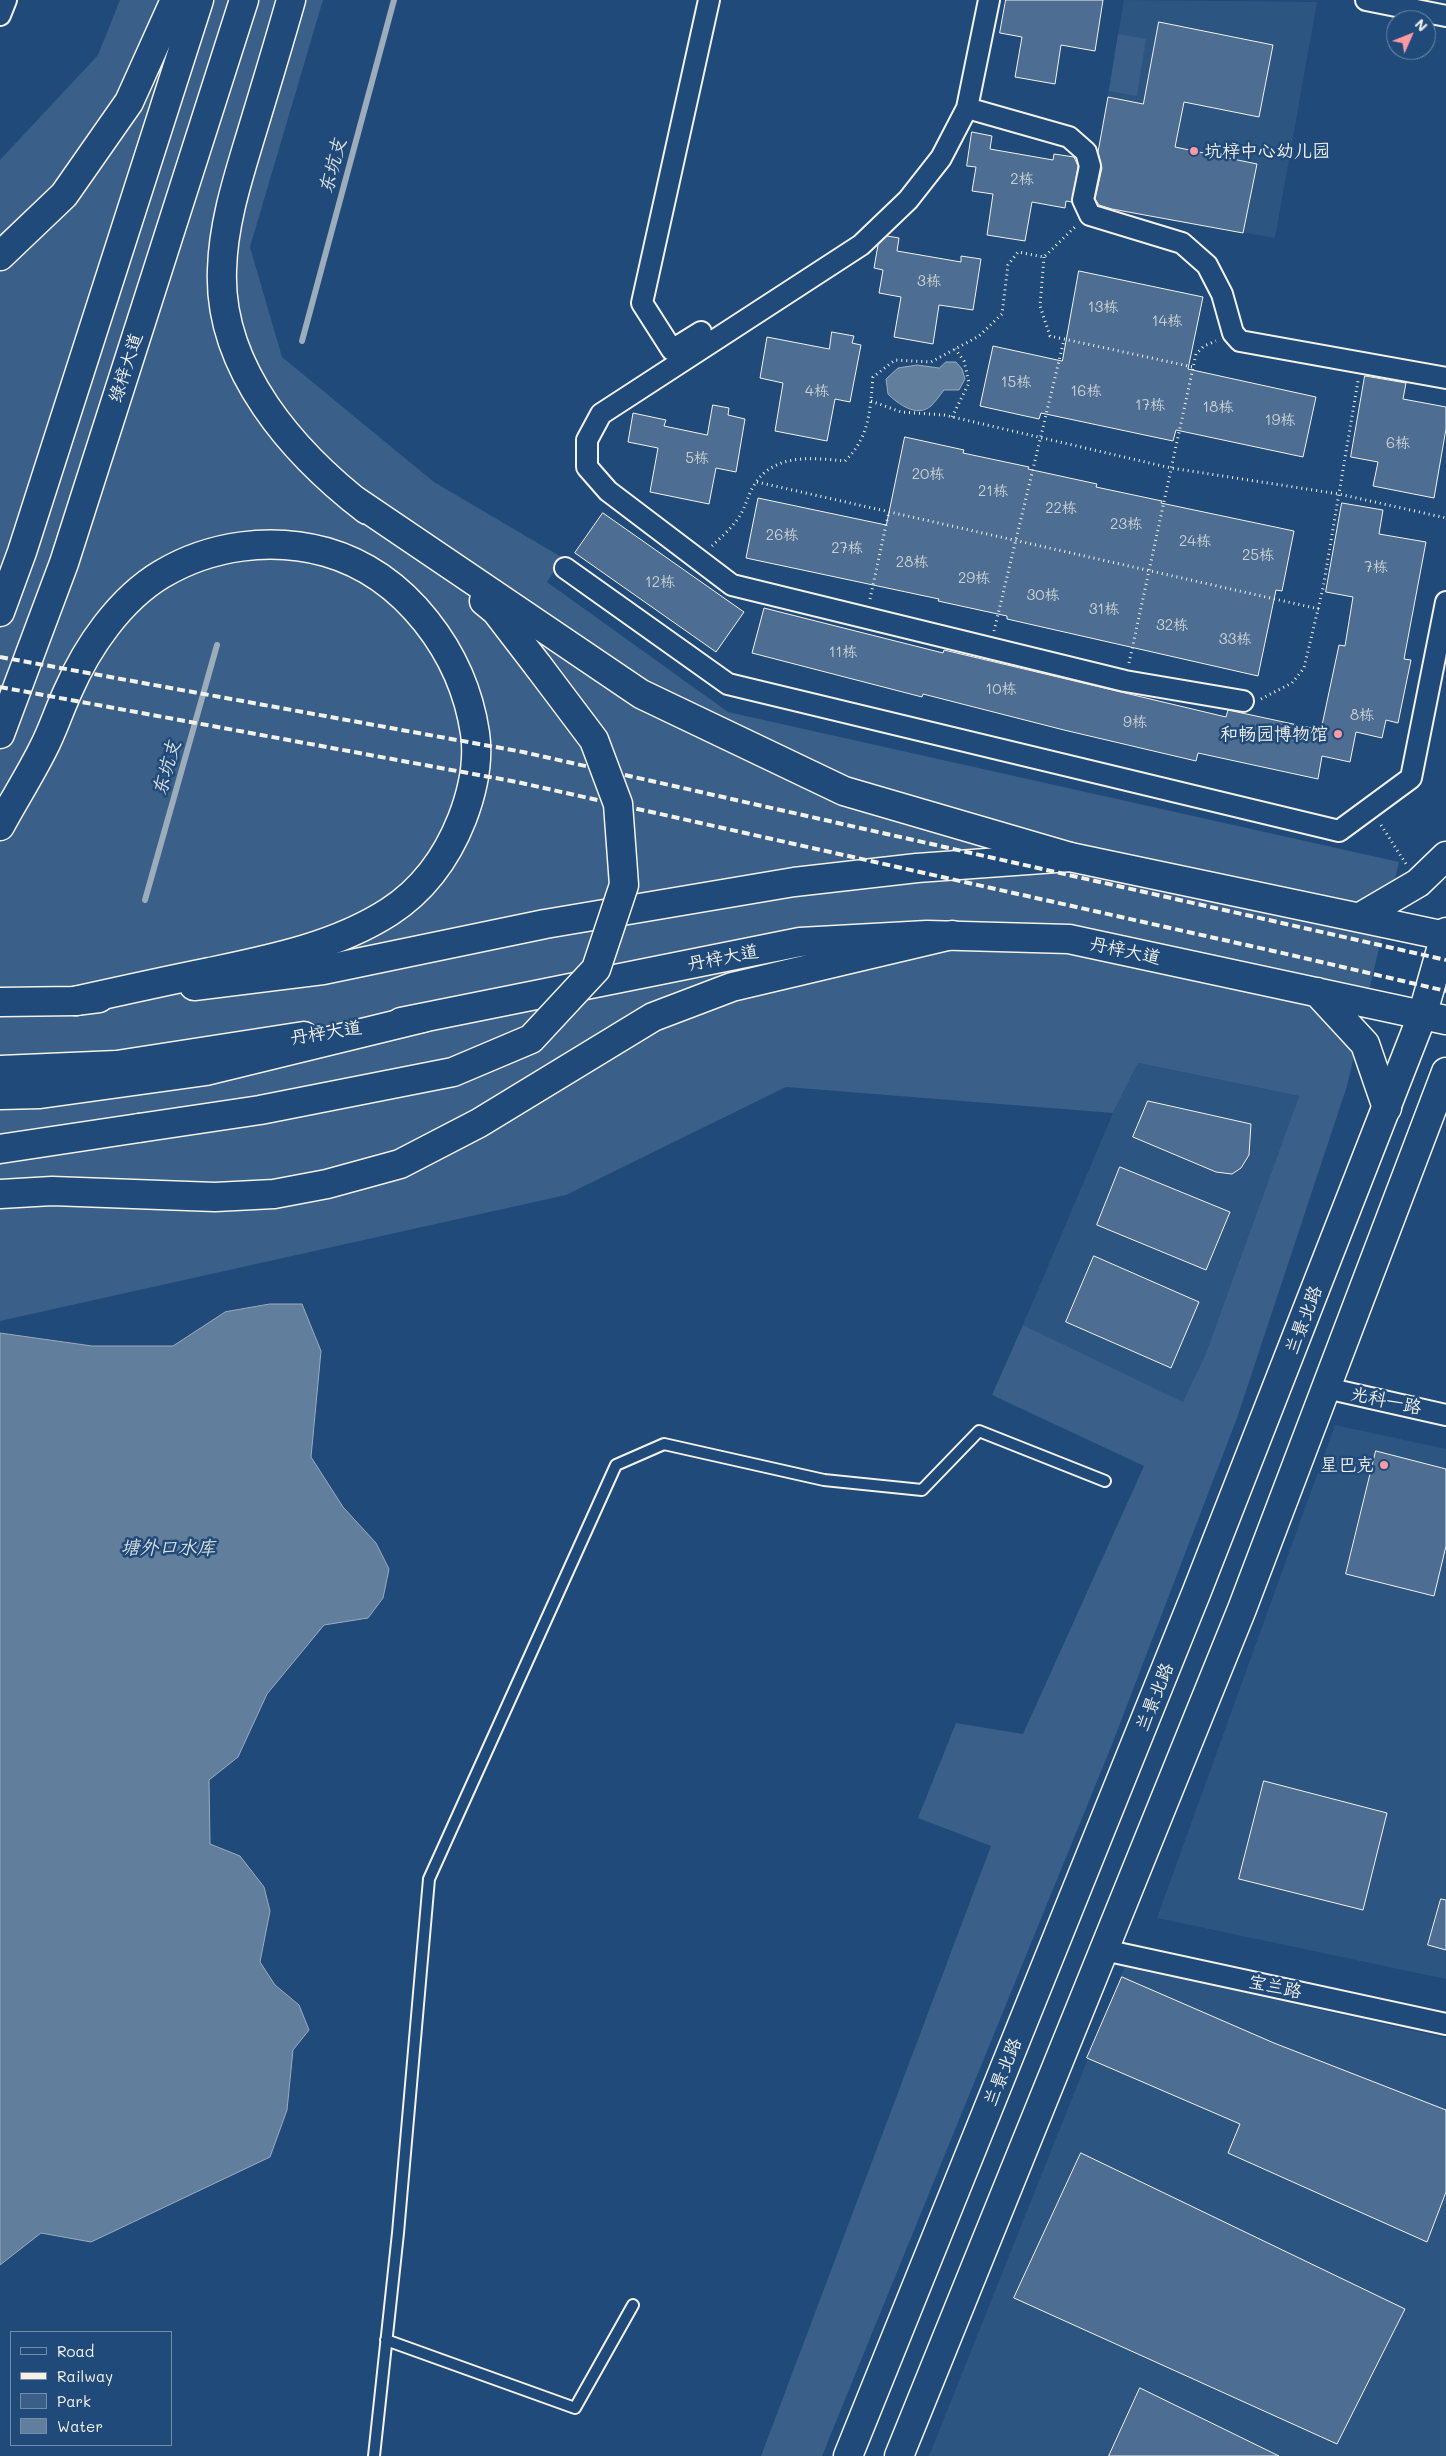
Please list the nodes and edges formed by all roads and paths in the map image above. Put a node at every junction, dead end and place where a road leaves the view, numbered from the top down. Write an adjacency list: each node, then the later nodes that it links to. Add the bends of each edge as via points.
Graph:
1 (6, 0): 10 (street)
2 (175, 0): 14 (main road, via 129,102 64,195)
3 (199, 0): 37 (main road)
4 (244, 0): 42 (main road, 绿梓大道, via 64,563)
5 (291, 0): 28 (main road, via 224,237 221,272 236,356 257,394 284,431)
6 (708, 0): 7 (street, via 642,304 672,350 853,236 898,191 931,150 955,103)
7 (977, 0)
8 (989, 0): 12 (street)
9 (1366, 0): 11 (street)
10 (0, 15)
11 (1446, 16)
12 (967, 108): 13 (street, via 1069,137 1086,152 1090,166 1083,200); 32 (street, via 941,158 908,200 861,245 601,414 587,440 587,467 608,491)
13 (1089, 213): 15 (path); 16 (street, via 1182,244 1207,265 1222,294)
14 (0, 256)
15 (1044, 257): 17 (path, via 1040,306 1050,336); 18 (path, via 1018,252 1008,266 1002,314 979,336)
16 (1233, 333): 19 (street, via 1240,341); 20 (path, via 1204,346 1196,354)
17 (1064, 340): 20 (path); 24 (path)
18 (955, 349): 22 (path, via 931,362 895,360 874,376); 23 (path, via 964,360 969,382)
19 (1361, 362): 21 (street); 27 (path)
20 (1193, 367): 25 (path)
21 (1446, 378)
22 (871, 401): 23 (path, via 901,412); 26 (path, via 869,418 858,448 845,461 794,459 778,463)
23 (952, 417): 24 (path)
24 (1040, 438): 25 (path); 31 (path)
25 (1171, 468): 27 (path); 34 (path)
26 (756, 482): 29 (path); 32 (path, via 739,518)
27 (1339, 494): 30 (path); 36 (path)
28 (353, 500): 46 (main road, via 641,694 844,791); 61 (main road, bridge, via 496,611 594,740 618,804 624,885 596,968 531,1040 453,1072 260,1110)
29 (889, 512): 31 (path); 38 (path)
30 (1446, 518)
31 (1017, 540): 34 (path); 39 (path)
32 (699, 560): 38 (street, via 732,585)
33 (565, 568): 43 (street, via 728,684 1339,831)
34 (1148, 570): 36 (path); 40 (path)
35 (1446, 602): 43 (street, via 1410,778)
36 (1318, 608): 41 (path, via 1304,668 1292,683 1260,699)
37 (0, 612)
38 (866, 618): 39 (street)
39 (990, 648): 40 (street)
40 (1125, 681): 41 (street)
41 (1243, 701)
42 (0, 734)
43 (1370, 808): 47 (path)
44 (0, 826): 52 (main road, via 44,748 70,687 97,639 129,600 160,575 191,560 228,548 259,544 294,545 329,553 363,568 392,587 419,611 454,664 467,696 475,735 474,771 467,806 453,841 435,870 414,893 358,929 271,959)
45 (1446, 856): 47 (main road)
46 (1070, 857): 48 (main road); 52 (main road, via 918,868 794,882 545,924 323,970)
47 (1418, 883): 48 (main road)
48 (1360, 917): 49 (main road)
49 (1446, 935): 55 (main road, 兰景北路)
50 (952, 936): 51 (main road, 丹梓大道, via 1070,939); 54 (main road, 丹梓大道, via 800,942); 62 (main road, via 732,987 653,1017 479,1123 400,1164 327,1184 274,1194 215,1197 52,1191)
51 (1317, 992): 55 (main road, 丹梓大道); 60 (main road, via 1365,1044)
52 (74, 1001): 53 (main road)
53 (0, 1002)
54 (423, 1018): 56 (main road, 丹梓大道, via 117,1065); 58 (main road, via 206,1071 40,1094)
55 (1434, 1018): 60 (main road, 兰景北路)
56 (0, 1070)
57 (1446, 1072): 59 (main road)
58 (0, 1095)
59 (1440, 1098): 63 (main road)
60 (1387, 1108): 71 (main road, 兰景北路, via 1198,1591)
61 (0, 1149)
62 (0, 1194)
63 (1326, 1388): 64 (street, 光科一路); 66 (main road, via 1242,1609)
64 (1446, 1415)
65 (1105, 1481): 69 (lane, via 979,1431 922,1490 824,1480 664,1444 616,1465 430,1878)
66 (1104, 1950): 67 (street, 宝兰路); 72 (main road)
67 (1446, 2024)
68 (633, 2305): 69 (lane, via 575,2408)
69 (386, 2340): 70 (lane)
70 (374, 2456)
71 (848, 2456)
72 (899, 2456)

